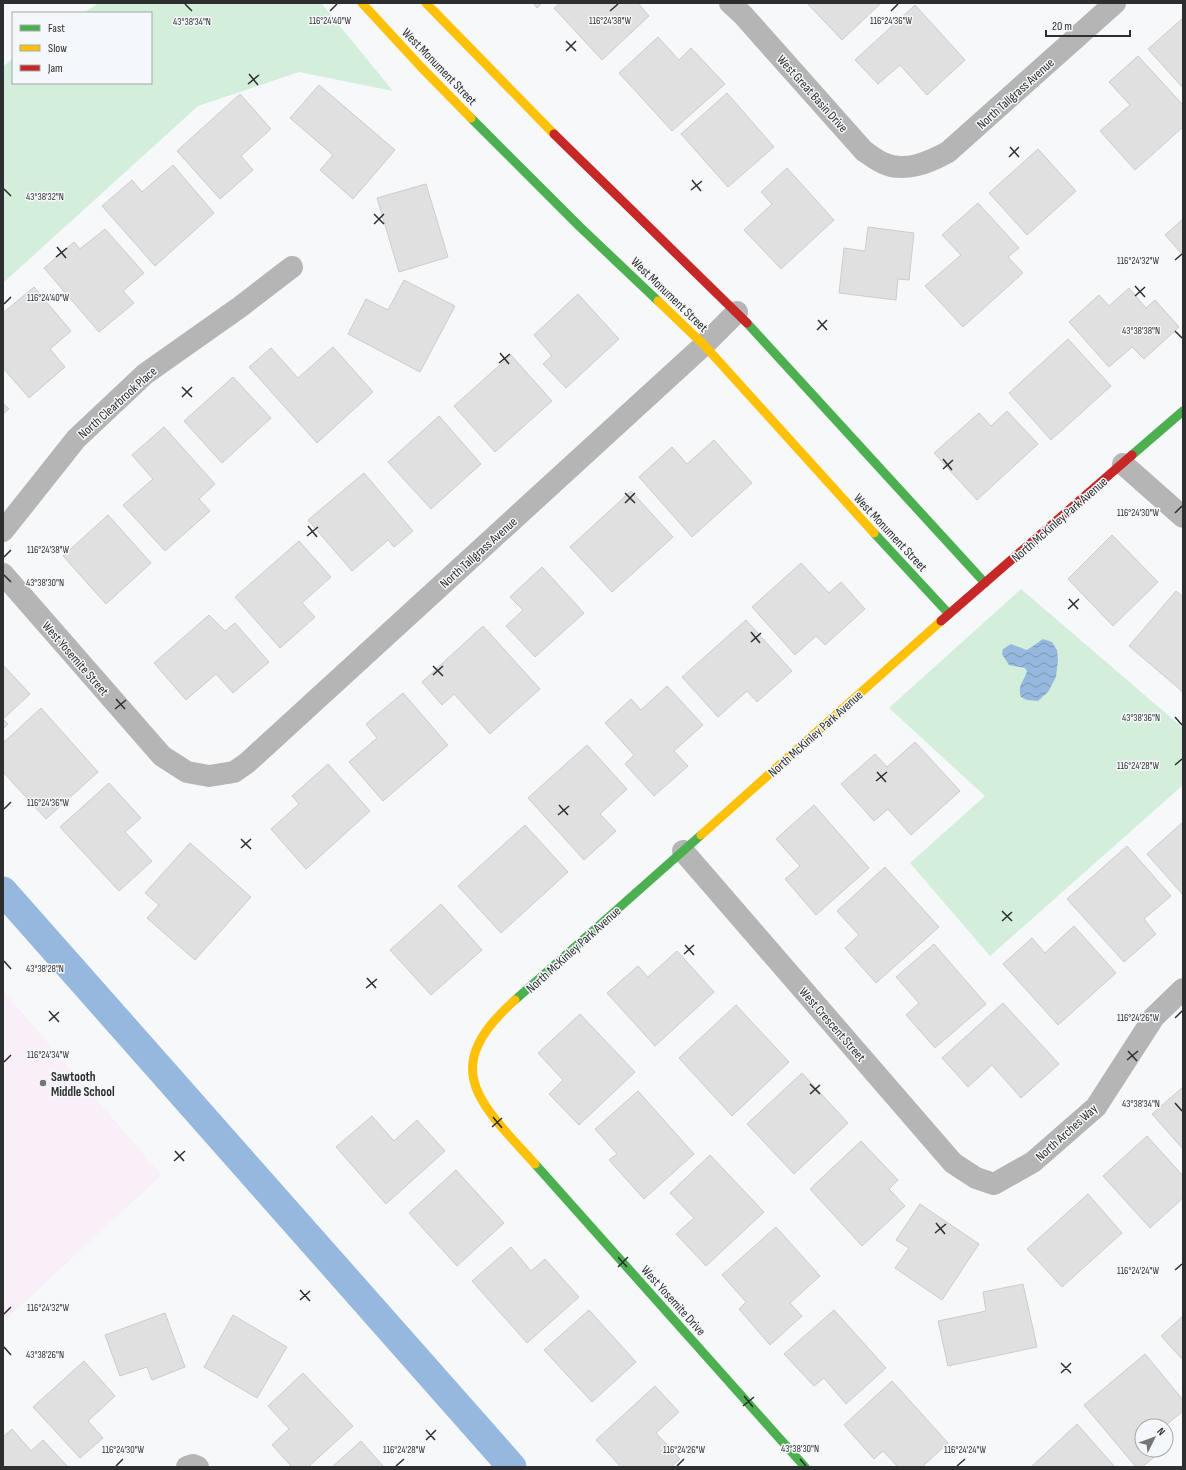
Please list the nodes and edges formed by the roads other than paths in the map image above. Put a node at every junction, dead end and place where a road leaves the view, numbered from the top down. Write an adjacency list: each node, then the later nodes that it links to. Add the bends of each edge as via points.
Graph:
1 (362, 3): 8 (street, West Monument Street, via 421,67 579,226)
2 (426, 3): 7 (street, via 612,192)
3 (730, 3): 5 (street, West Great Basin Drive, via 864,151 884,163)
4 (1115, 3): 5 (street, North Tallgrass Avenue, via 948,152 928,163)
5 (906, 167)
6 (292, 267): 12 (street, North Clearbrook Place, via 145,374 76,439)
7 (737, 312): 8 (street, North Tallgrass Avenue); 14 (street)
8 (704, 345): 15 (street, West Monument Street); 16 (street, North Tallgrass Avenue, via 247,763 234,772)
9 (1183, 410): 10 (street, North McKinley Park Avenue)
10 (1123, 464): 11 (street); 14 (street, North McKinley Park Avenue)
11 (1183, 517)
12 (3, 531)
13 (3, 574): 16 (street, West Yosemite Street, via 162,756 187,772)
14 (985, 583): 15 (street, North McKinley Park Avenue)
15 (949, 614): 17 (street, North McKinley Park Avenue)
16 (209, 776)
17 (683, 851): 19 (street, North McKinley Park Avenue, via 510,1005 484,1032 472,1055); 20 (street, West Crescent Street, via 954,1163 976,1178)
18 (1183, 989): 20 (street, North Arches Way, via 1154,1017 1096,1107 1033,1162)
19 (472, 1072): 21 (street, West Yosemite Drive, via 478,1095 490,1114)
20 (994, 1184)
21 (805, 1467)

